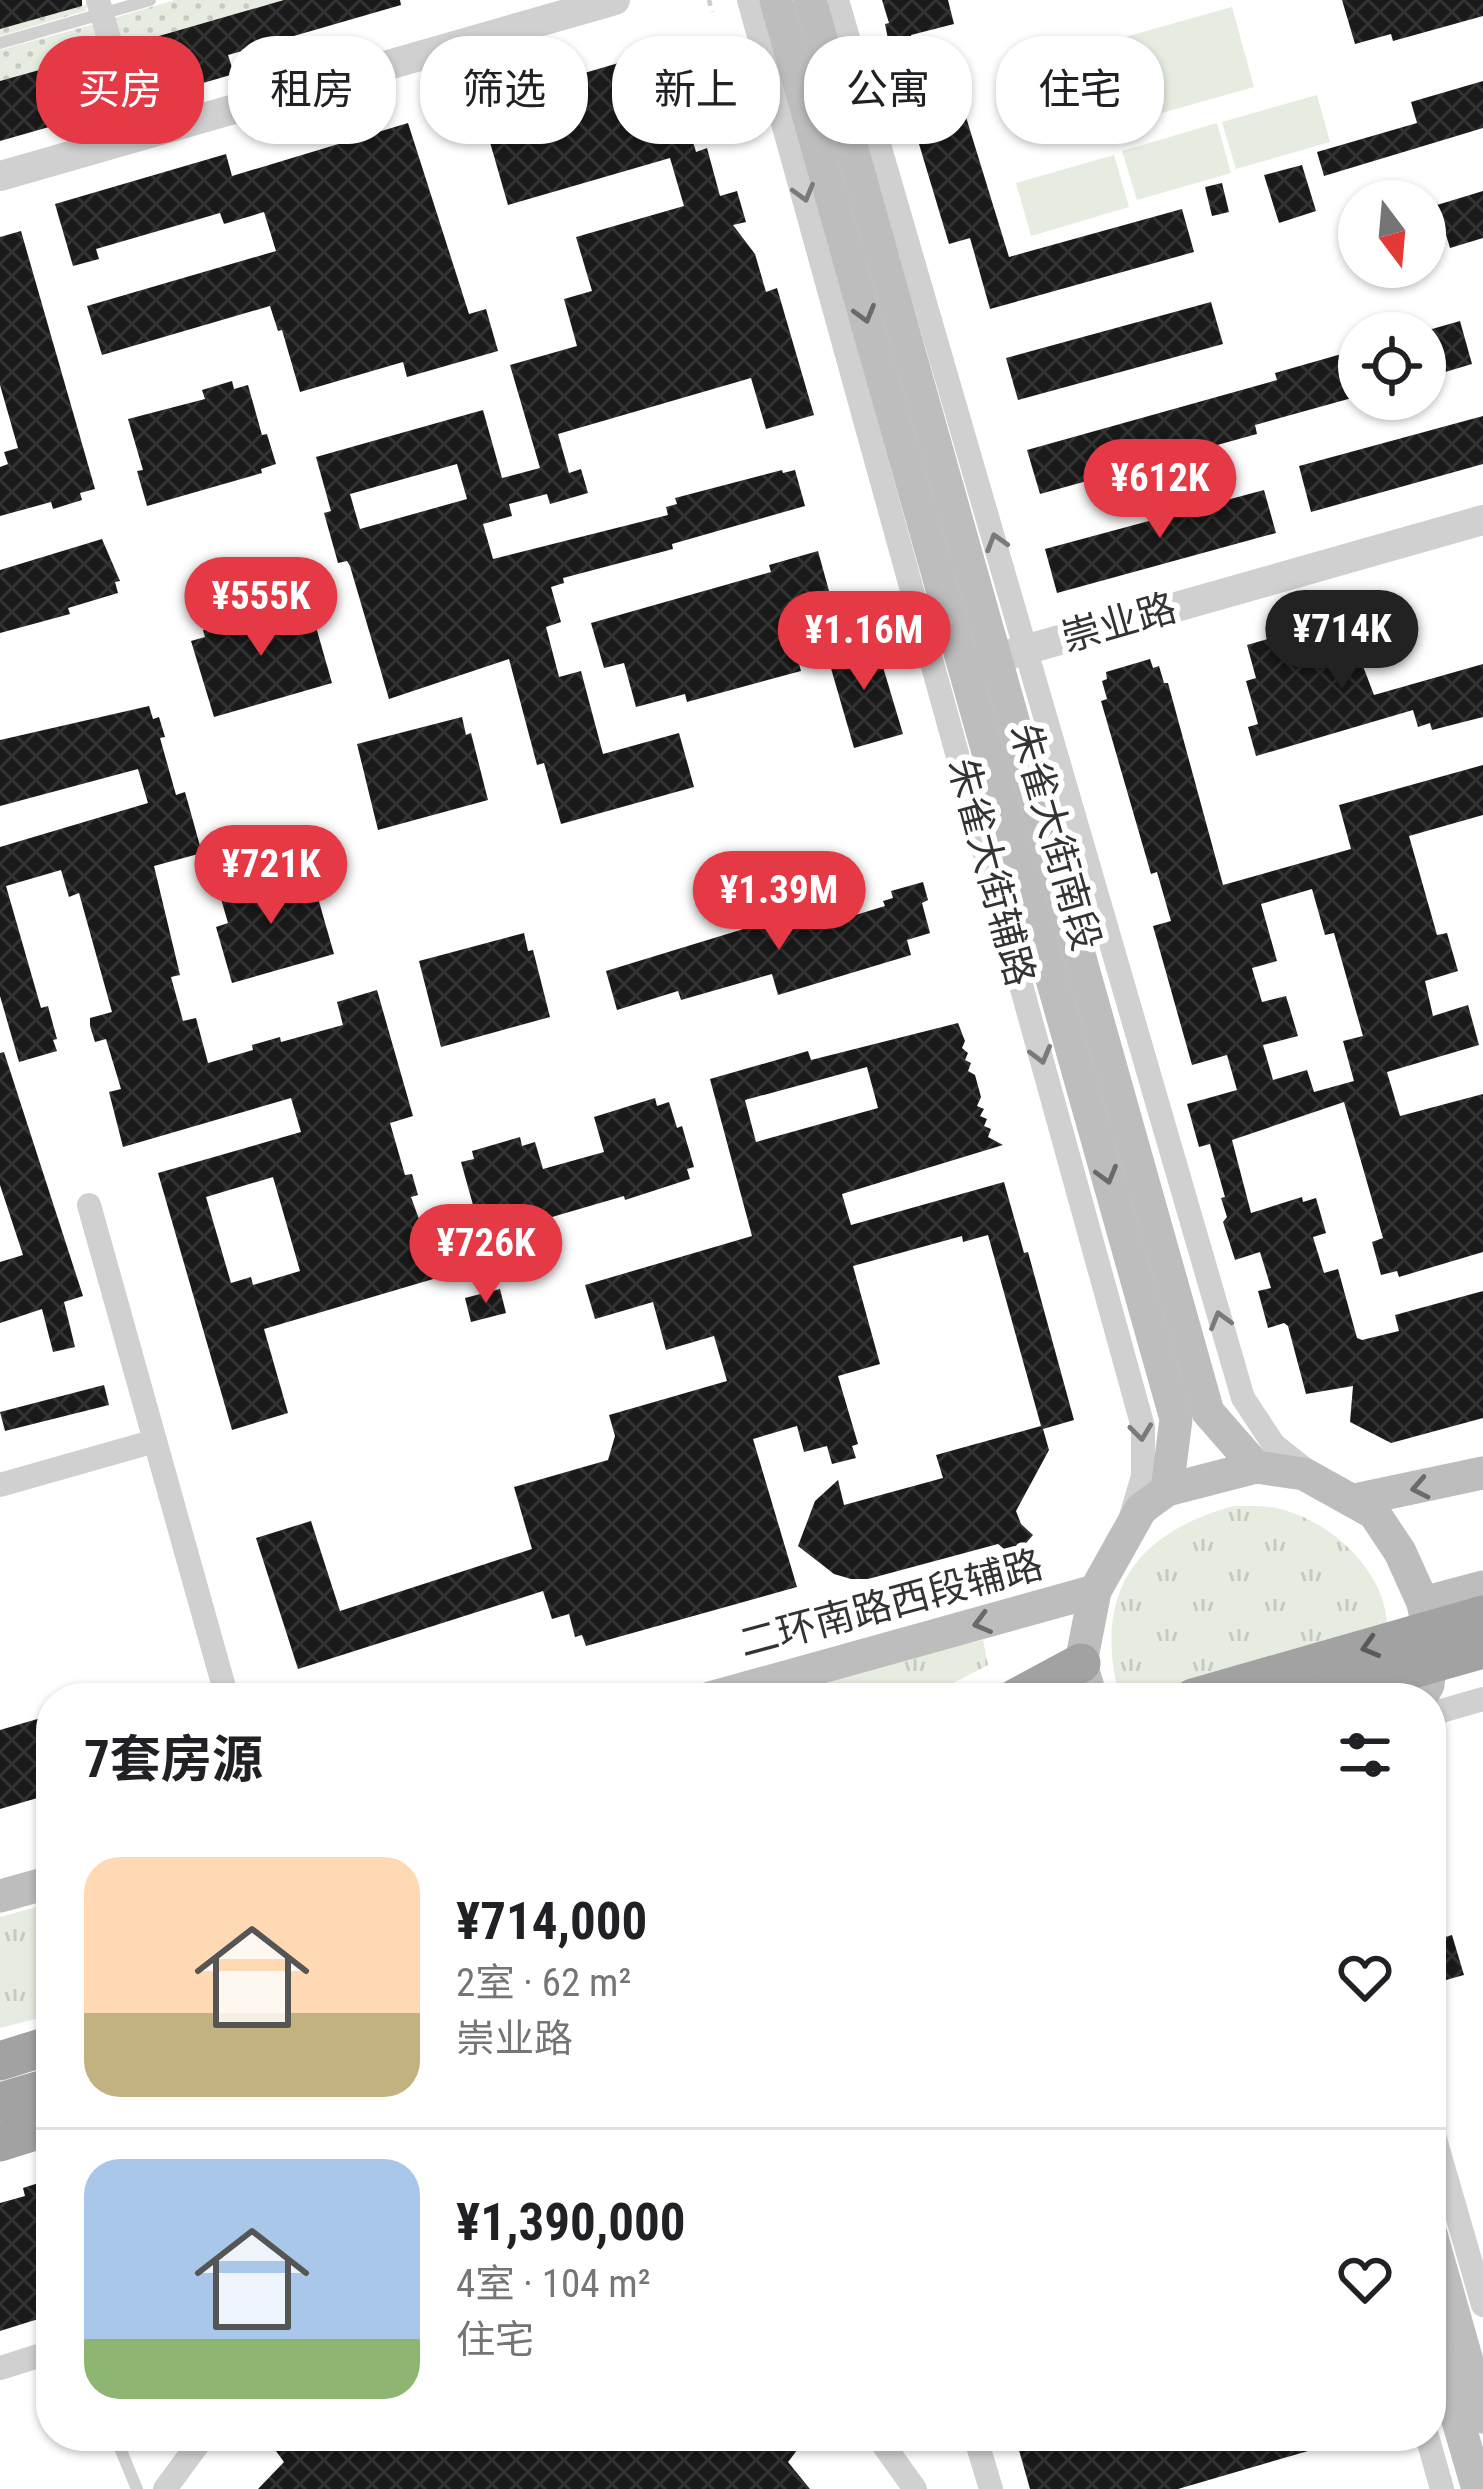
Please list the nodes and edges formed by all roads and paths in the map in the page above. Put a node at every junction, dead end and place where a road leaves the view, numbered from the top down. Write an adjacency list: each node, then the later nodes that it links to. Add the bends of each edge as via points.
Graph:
1 (149, 0): 8 (lane)
2 (615, 0): 12 (street)
3 (709, 0): 9 (path)
4 (749, 0): 26 (street, 朱雀大街辅路, one-way to 26, via 1143,1427 1143,1476)
5 (776, 0): 17 (main road, 朱雀大街南段, one-way to 17)
6 (810, 0): 17 (main road, 朱雀大街南段)
7 (837, 0): 16 (street, one-way to 7)
8 (100, 7): 10 (street); 11 (lane)
9 (712, 12)
10 (108, 36)
11 (0, 43)
12 (204, 118)
13 (112, 144): 14 (street)
14 (0, 176)
15 (1483, 520): 16 (street, 崇业路)
16 (1028, 649): 17 (street, 崇业路); 22 (street, one-way to 16, via 1274,1445 1243,1398)
17 (978, 663): 20 (main road, 朱雀大街南段, via 1208,1412); 24 (main road, 朱雀大街南段, one-way to 24, via 1176,1419)
18 (89, 1205): 19 (street)
19 (154, 1441): 23 (street); 34 (street)
20 (1256, 1467): 22 (main road); 24 (main road)
21 (1483, 1473): 25 (main road, one-way to 25)
22 (1324, 1484): 25 (main road)
23 (0, 1485)
24 (1166, 1490): 26 (main road)
25 (1355, 1500): 29 (main road, via 1400,1552)
26 (1123, 1537): 28 (main road)
27 (1483, 1587): 29 (main road)
28 (1095, 1591): 33 (main road); 35 (main road, 二环南路西段辅路, one-way to 35)
29 (1423, 1604): 38 (main road)
30 (1483, 1615): 36 (highway, one-way to 36, bridge)
31 (1483, 1648): 37 (highway, bridge)
32 (1483, 1669): 39 (main road)
33 (1086, 1680)
34 (223, 1683)
35 (764, 1683)
36 (1245, 1683)
37 (1362, 1683)
38 (1429, 1683)
39 (1446, 1689)
40 (1446, 1699): 41 (street)
41 (1483, 1699)
42 (36, 1886): 43 (main road)
43 (0, 1896)
44 (36, 2050): 45 (highway)
45 (0, 2061)
46 (36, 2091): 47 (highway)
47 (0, 2102)
48 (36, 2131): 49 (highway)
49 (0, 2142)
50 (1446, 2185): 52 (street)
51 (1446, 2254): 52 (main road)
52 (1472, 2289): 56 (main road)
53 (36, 2357): 54 (street)
54 (0, 2368)
55 (1446, 2388): 62 (main road)
56 (1483, 2417)
57 (121, 2451): 63 (lane)
58 (193, 2451): 64 (street)
59 (888, 2451): 65 (street)
60 (980, 2451): 66 (street)
61 (1431, 2451): 67 (street)
62 (1471, 2487)
63 (137, 2489)
64 (164, 2489)
65 (915, 2489)
66 (991, 2489)
67 (1442, 2489)

